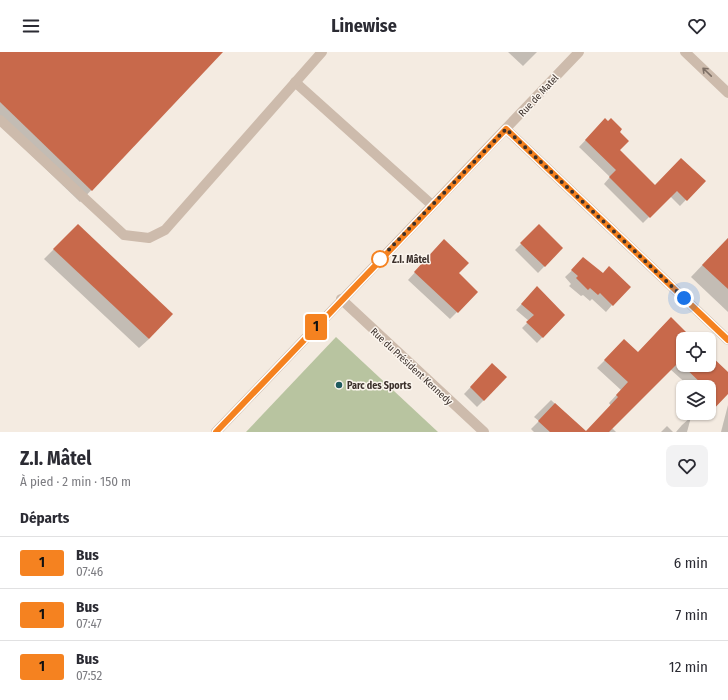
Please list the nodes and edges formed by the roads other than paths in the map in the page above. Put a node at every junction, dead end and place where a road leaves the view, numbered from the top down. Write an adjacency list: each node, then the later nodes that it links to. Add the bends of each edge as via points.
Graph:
1 (322, 52): 4 (street)
2 (578, 52): 7 (street, Rue de Matel)
3 (685, 52): 5 (street, one-way to 3)
4 (295, 82): 6 (street, via 165,230 149,238 124,235); 8 (street)
5 (728, 93)
6 (0, 120)
7 (506, 129): 8 (street, Rue de Matel); 10 (street)
8 (432, 205): 9 (street, Rue de Matel)
9 (341, 300): 11 (street, Rue de Matel); 12 (street, Rue du Président Kennedy)
10 (728, 340)
11 (216, 432)
12 (484, 432)

